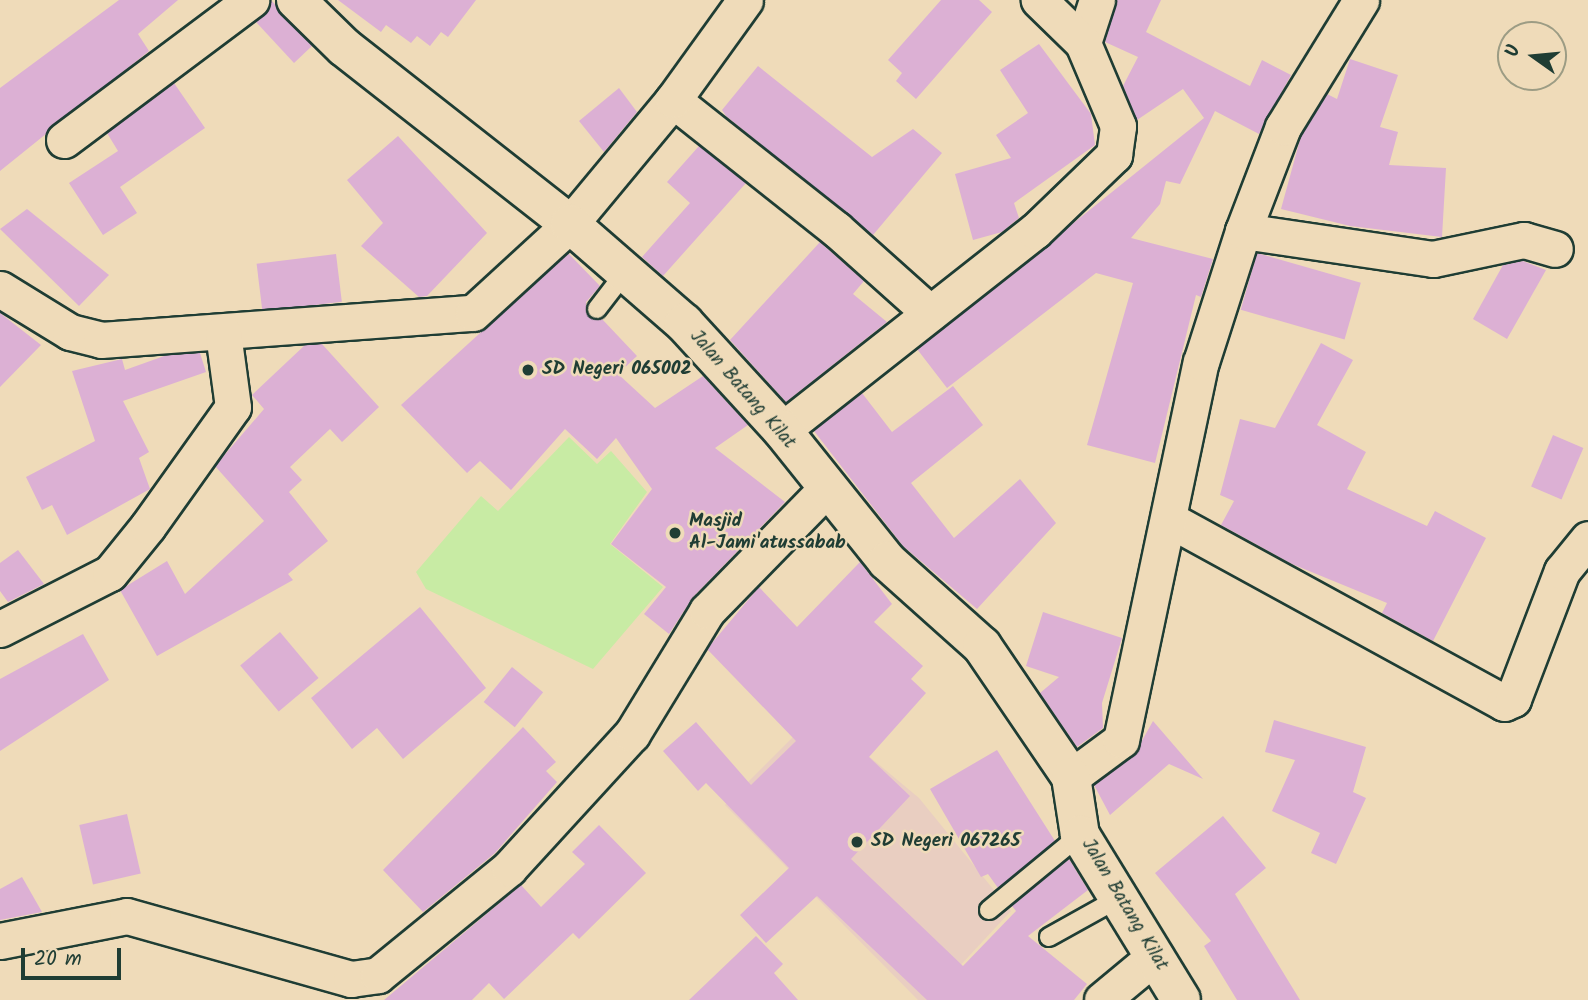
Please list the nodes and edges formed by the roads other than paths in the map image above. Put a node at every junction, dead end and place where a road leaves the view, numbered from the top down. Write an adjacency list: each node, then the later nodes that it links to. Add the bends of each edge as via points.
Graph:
1 (251, 0): 9 (street)
2 (296, 0): 10 (street, Jalan Batang Kilat, via 344,47)
3 (745, 0): 8 (street)
4 (1040, 0): 7 (street)
5 (1097, 0): 7 (street)
6 (1361, 0): 11 (street, via 1283,127)
7 (1083, 43): 16 (street, via 1118,126 1114,155 1035,230)
8 (673, 100): 10 (street); 16 (street, via 836,229)
9 (64, 140)
10 (570, 224): 13 (street, Jalan Batang Kilat); 17 (street, via 473,313)
11 (1242, 231): 12 (street, via 1433,259 1524,240); 20 (street, via 1201,362)
12 (1555, 249)
13 (624, 274): 15 (lane); 18 (street, Jalan Batang Kilat, via 684,323)
14 (0, 289): 17 (street, via 70,332 101,340)
15 (597, 309)
16 (930, 313): 18 (street)
17 (223, 333): 22 (street, via 233,407 148,526 110,573)
18 (782, 430): 19 (street, Jalan Batang Kilat)
19 (824, 491): 23 (street, Jalan Batang Kilat, via 887,561 982,646); 28 (street, via 707,611 632,734 509,868 378,975 351,979 127,916)
20 (1170, 520): 21 (street, via 1504,703 1513,699 1562,571); 23 (street, via 1121,740)
21 (1588, 539)
22 (0, 629)
23 (1071, 776): 24 (street, Jalan Batang Kilat)
24 (1080, 835): 25 (street, Jalan Batang Kilat); 26 (lane)
25 (1121, 897): 27 (lane); 29 (street, Jalan Batang Kilat)
26 (989, 910)
27 (1049, 937)
28 (0, 941)
29 (1155, 956): 30 (street); 31 (street, Jalan Batang Kilat)
30 (1102, 1000)
31 (1181, 1000)

